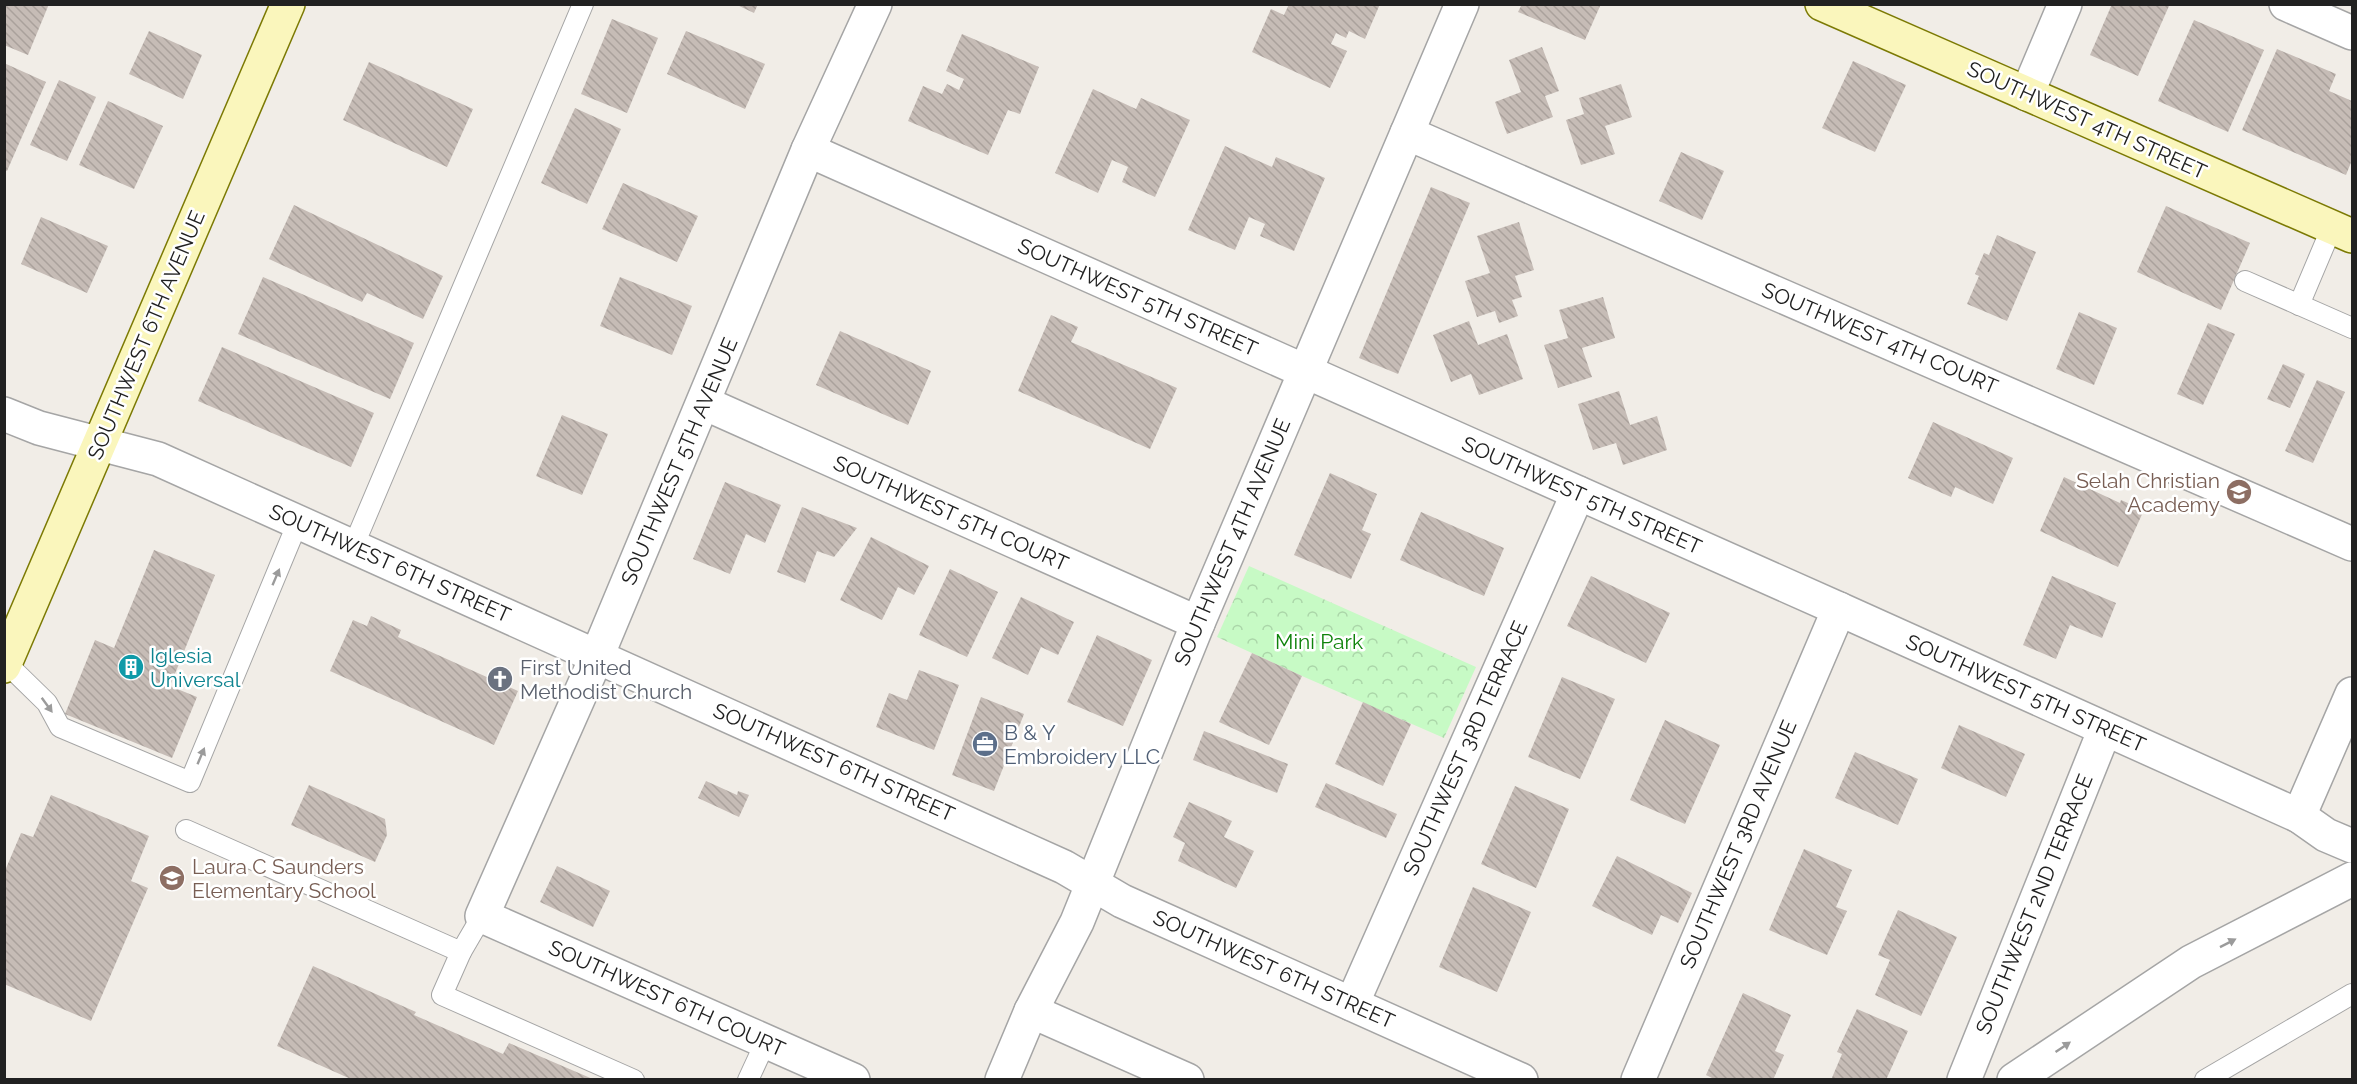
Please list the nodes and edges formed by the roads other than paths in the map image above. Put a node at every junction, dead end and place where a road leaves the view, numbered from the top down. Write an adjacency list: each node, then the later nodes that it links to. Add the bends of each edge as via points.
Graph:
1 (288, 4): 19 (street, SOUTHWEST 6TH AVENUE)
2 (582, 4): 23 (lane)
3 (874, 4): 11 (street, SOUTHWEST 5TH AVENUE)
4 (1462, 4): 10 (street, SOUTHWEST 4TH AVENUE)
5 (1822, 4): 9 (street, SOUTHWEST 4TH STREET)
6 (2065, 4): 9 (street)
7 (2286, 4): 8 (street)
8 (2352, 33)
9 (2027, 94): 12 (street, SOUTHWEST 4TH STREET)
10 (1407, 133): 16 (street, SOUTHWEST 4TH AVENUE); 22 (street, SOUTHWEST 4TH COURT)
11 (808, 150): 16 (street, SOUTHWEST 5TH STREET); 17 (street, SOUTHWEST 5TH AVENUE)
12 (2342, 232): 14 (lane)
13 (2245, 281): 14 (lane)
14 (2299, 305): 15 (lane)
15 (2352, 328)
16 (1305, 372): 20 (street, SOUTHWEST 5TH STREET); 25 (street, SOUTHWEST 4TH AVENUE)
17 (704, 404): 25 (street, SOUTHWEST 5TH COURT); 26 (street, SOUTHWEST 5TH AVENUE)
18 (4, 414): 19 (street, SOUTHWEST 6TH STREET)
19 (100, 444): 21 (street, SOUTHWEST 6TH STREET, via 158,459); 27 (street, SOUTHWEST 6TH AVENUE)
20 (1578, 493): 24 (street, SOUTHWEST 5TH STREET); 38 (street, SOUTHWEST 3RD TERRACE)
21 (298, 522): 23 (street, SOUTHWEST 6TH STREET); 27 (lane, one-way to 21, via 47,703 60,727 190,782)
22 (2352, 544)
23 (353, 547): 26 (street, SOUTHWEST 6TH STREET)
24 (1839, 609): 29 (street, SOUTHWEST 5TH STREET); 47 (street, SOUTHWEST 3RD AVENUE)
25 (1198, 623): 34 (street, SOUTHWEST 4TH AVENUE)
26 (597, 656): 34 (street, SOUTHWEST 6TH STREET); 35 (street, SOUTHWEST 5TH AVENUE)
27 (5, 664)
28 (2352, 694): 30 (street)
29 (2105, 729): 30 (street, SOUTHWEST 5TH STREET); 48 (street, SOUTHWEST 2ND TERRACE)
30 (2299, 816): 32 (street, SOUTHWEST 5TH STREET, via 2326,835)
31 (186, 830): 36 (lane)
32 (2352, 846)
33 (2352, 879): 49 (street, one-way to 33, via 2191,962)
34 (1092, 883): 38 (street, SOUTHWEST 6TH STREET, via 1122,901); 39 (street, SOUTHWEST 4TH AVENUE, via 1077,922)
35 (482, 916): 36 (lane); 40 (street, SOUTHWEST 6TH COURT)
36 (461, 952): 42 (lane, via 442,995)
37 (2352, 994): 50 (lane)
38 (1352, 1004): 41 (street, SOUTHWEST 6TH STREET)
39 (1031, 1011): 45 (street, SOUTHWEST 4TH AVENUE); 46 (street)
40 (766, 1041): 43 (lane); 44 (street, SOUTHWEST 6TH COURT)
41 (1513, 1078)
42 (634, 1080)
43 (748, 1080)
44 (853, 1080)
45 (1002, 1080)
46 (1187, 1080)
47 (1638, 1080)
48 (1964, 1080)
49 (2014, 1080)
50 (2205, 1080)

